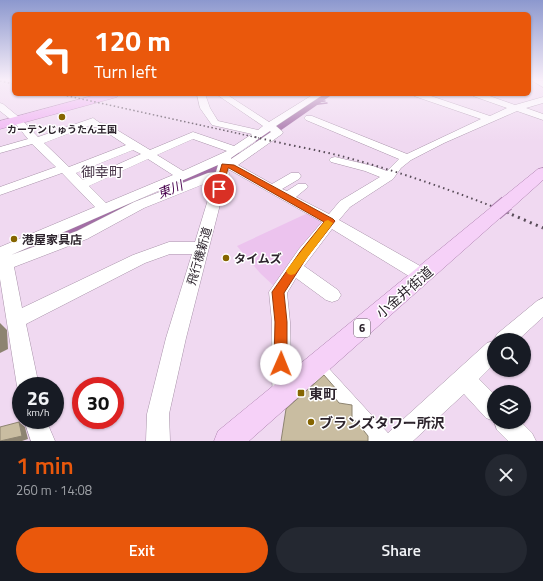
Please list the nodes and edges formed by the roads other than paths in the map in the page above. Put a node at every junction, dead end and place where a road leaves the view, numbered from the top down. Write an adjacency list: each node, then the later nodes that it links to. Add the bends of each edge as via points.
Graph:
1 (89, 101): 13 (highway)
2 (203, 101): 16 (street, via 214,123)
3 (229, 101): 15 (street)
4 (311, 101): 15 (street)
5 (439, 101): 12 (street)
6 (495, 101): 9 (street)
7 (540, 101): 9 (street)
8 (0, 106): 13 (street)
9 (517, 108): 10 (street); 12 (street)
10 (543, 117)
11 (309, 118): 21 (street)
12 (490, 119): 21 (street)
13 (17, 120): 14 (highway); 17 (street)
14 (0, 125)
15 (273, 128): 16 (street); 23 (street, via 278,133 233,163)
16 (260, 133): 23 (street)
17 (35, 141): 18 (street, via 93,121); 19 (street); 24 (street)
18 (135, 145): 20 (street); 24 (street)
19 (0, 150)
20 (150, 154): 23 (street, via 195,135); 26 (street); 29 (street)
21 (407, 158): 28 (street)
22 (335, 160): 28 (street)
23 (226, 162): 26 (street); 31 (street); 36 (street, 飛行機新道); 37 (street, via 212,176 139,205 82,235)
24 (66, 170): 29 (street); 32 (street)
25 (543, 172): 39 (main road, 小金井街道 / 6)
26 (183, 176): 34 (street)
27 (295, 176): 31 (street)
28 (389, 176): 35 (street, via 345,204)
29 (82, 185): 34 (street)
30 (302, 188): 33 (street)
31 (272, 189): 33 (street)
32 (0, 191)
33 (287, 197): 35 (street)
34 (105, 209): 37 (street)
35 (330, 221): 38 (street); 39 (street)
36 (202, 248): 42 (street, via 169,248 145,257); 53 (street, 飛行機新道, via 176,338 158,414)
37 (3, 257): 42 (street)
38 (294, 267): 40 (street); 48 (street, via 278,292)
39 (422, 276): 45 (main road, 小金井街道 / 6)
40 (332, 295)
41 (543, 306): 43 (street)
42 (16, 320): 46 (street)
43 (512, 333)
44 (487, 357): 47 (street)
45 (315, 368): 48 (main road, 小金井街道 / 6); 55 (street)
46 (26, 377)
47 (464, 379): 49 (street); 56 (street)
48 (284, 394): 54 (main road, 小金井街道 / 6)
49 (487, 403)
50 (38, 429): 52 (street)
51 (512, 429): 57 (street)
52 (43, 441)
53 (158, 441)
54 (228, 441)
55 (379, 441)
56 (396, 441)
57 (524, 441)

